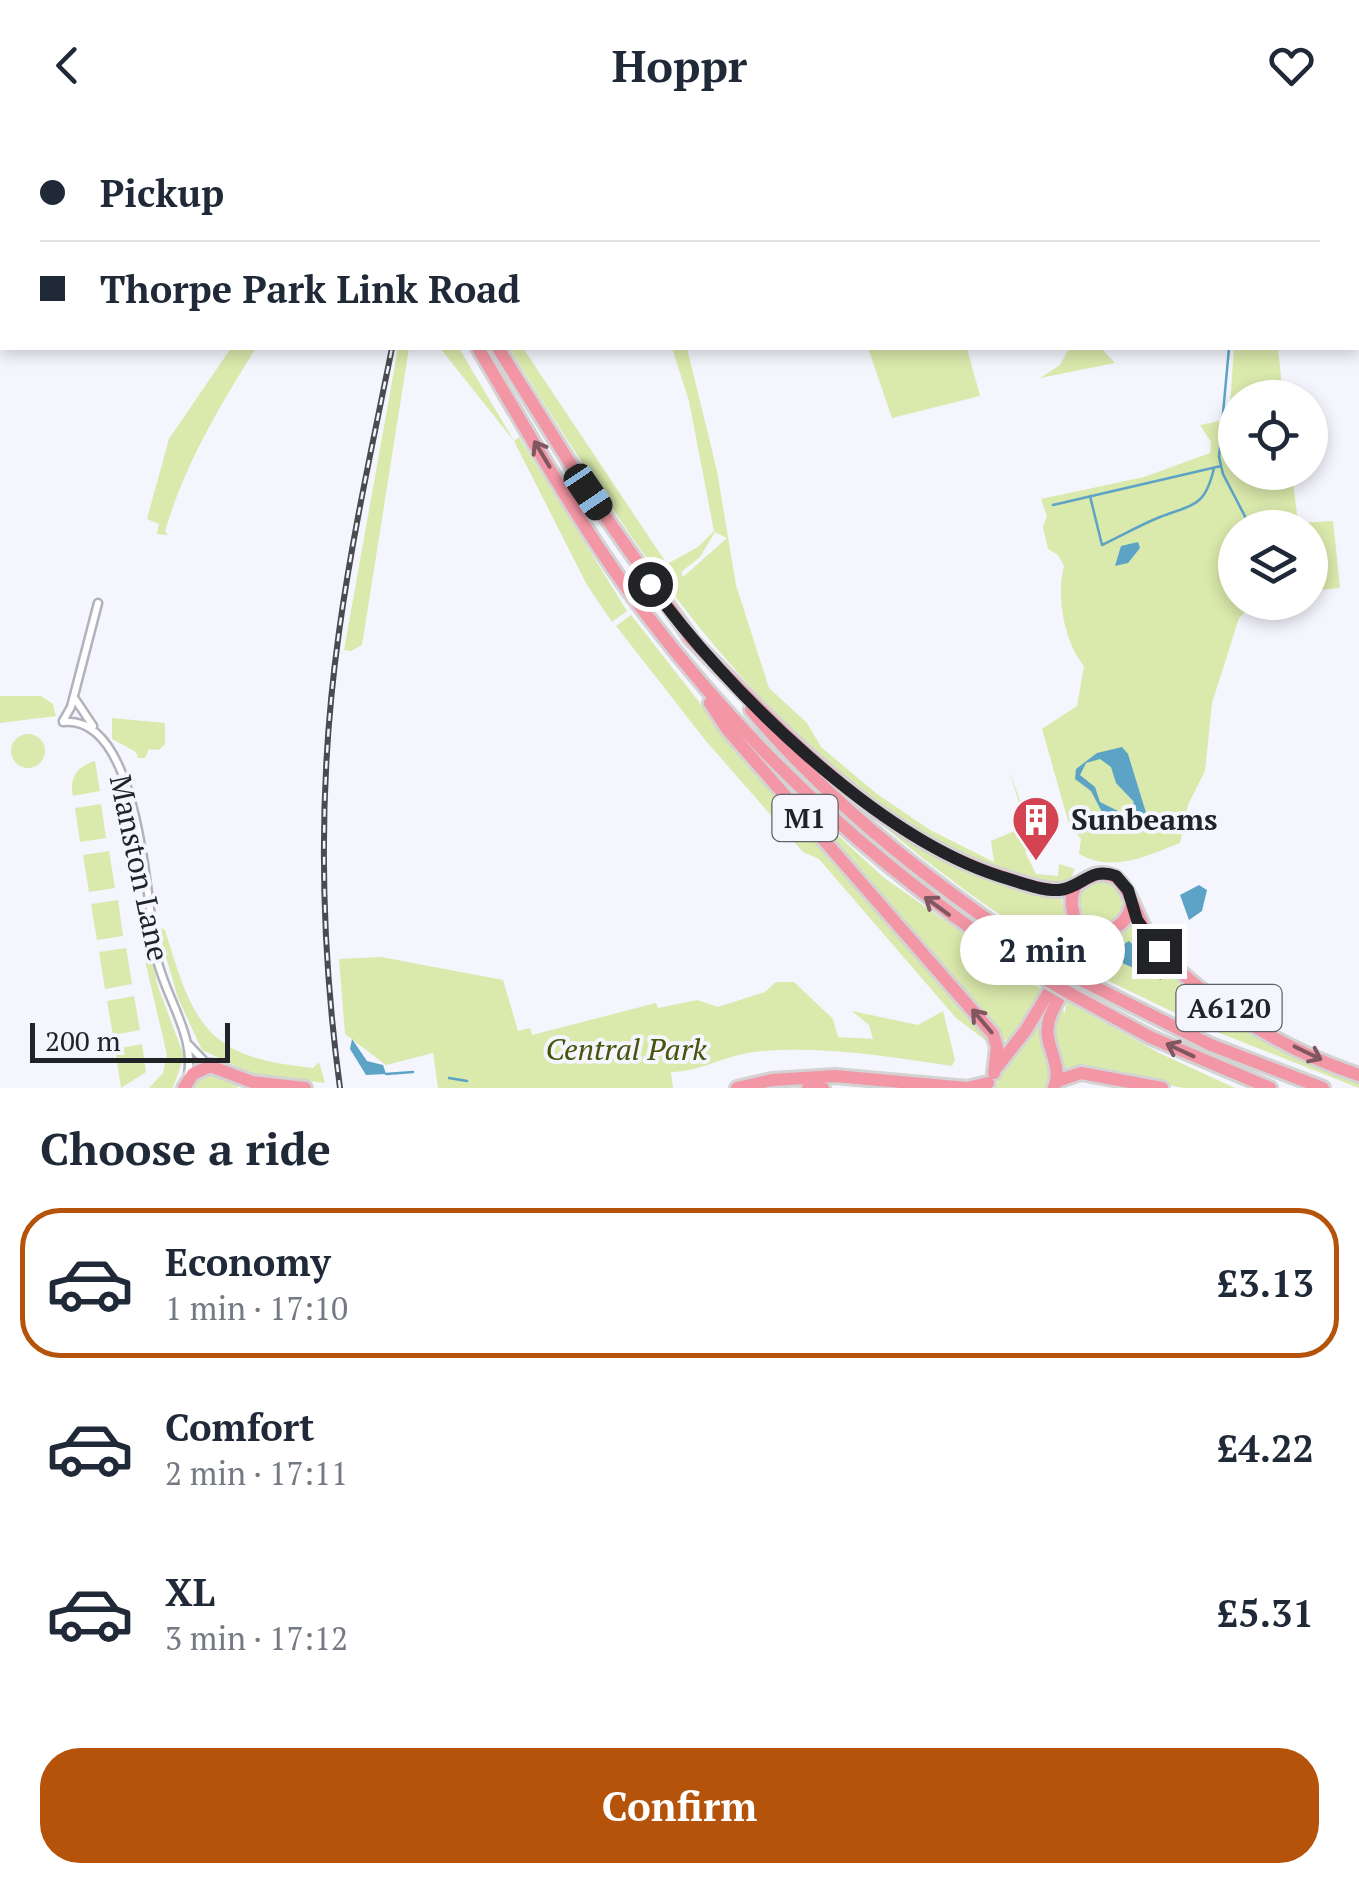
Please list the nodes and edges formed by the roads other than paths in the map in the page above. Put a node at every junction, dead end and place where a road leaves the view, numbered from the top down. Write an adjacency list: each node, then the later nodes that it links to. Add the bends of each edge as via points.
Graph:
1 (479, 350): 5 (highway, M1, one-way to 1, via 571,502)
2 (499, 350): 4 (highway, M1)
3 (98, 603): 6 (street)
4 (689, 638): 8 (highway, M1, via 796,744 931,846 997,875 1052,889); 23 (highway, M1, bridge, via 762,723 874,832 949,893 1079,980 1211,1045)
5 (675, 651): 13 (highway, M1, one-way to 5, via 997,1047 993,1034 727,729); 22 (highway, M1, one-way to 5, bridge, via 1070,994 876,860 746,735)
6 (74, 692): 7 (street, Manston Lane); 7 (street, via 63,722 78,720)
7 (97, 730): 10 (street, Manston Lane, via 112,750 131,804 159,966)
8 (1077, 884): 9 (highway, via 1092,874 1110,874 1125,885); 13 (highway, via 1070,902 1080,932 1076,947)
9 (1131, 903): 12 (highway, A6120, one-way to 12, via 1159,951 1208,994 1301,1051); 16 (highway, via 1124,923 1091,944 1051,1014 1045,1036 1057,1067)
10 (188, 1044): 11 (street, Manston Lane); 15 (street, Manston Lane)
11 (210, 1066): 14 (highway); 15 (highway)
12 (1359, 1075)
13 (989, 1081): 18 (highway, via 967,1088 798,1077)
14 (239, 1082): 17 (highway)
15 (185, 1084)
16 (1055, 1084): 21 (highway, via 1081,1073)
17 (304, 1088)
18 (738, 1088)
19 (808, 1088): 20 (highway)
20 (823, 1088)
21 (1162, 1088)
22 (1270, 1088)
23 (1324, 1088)

